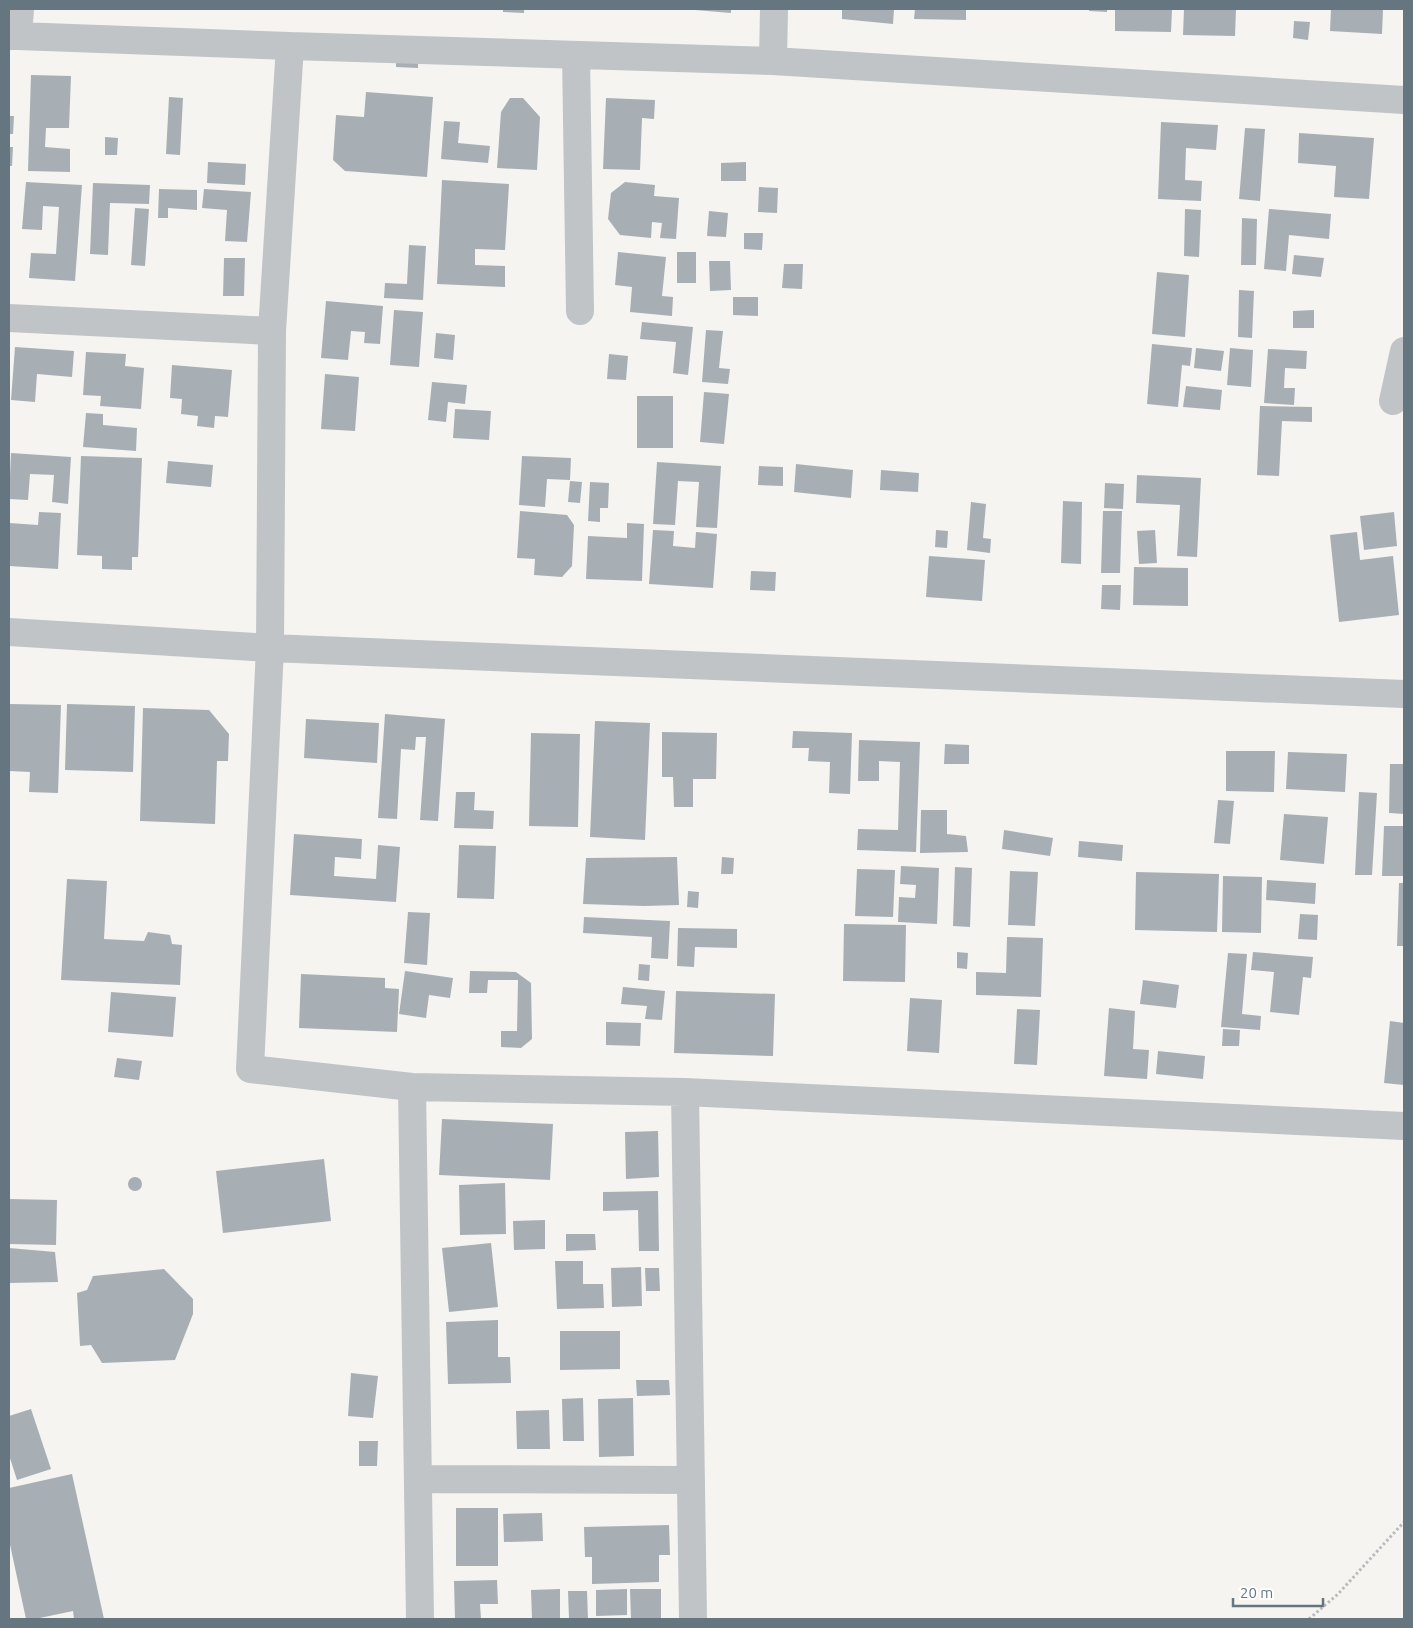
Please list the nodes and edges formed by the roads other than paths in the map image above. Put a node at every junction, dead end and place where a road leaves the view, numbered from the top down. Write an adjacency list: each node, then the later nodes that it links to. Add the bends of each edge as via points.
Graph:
1 (20, 9): 3 (street)
2 (774, 9): 6 (street)
3 (14, 36): 4 (street)
4 (290, 46): 5 (street); 10 (street)
5 (576, 55): 6 (street); 8 (street)
6 (773, 61): 7 (street)
7 (1404, 100)
8 (580, 311)
9 (9, 318): 10 (street)
10 (272, 331): 14 (street)
11 (1404, 351): 12 (street)
12 (1392, 401)
13 (9, 632): 14 (street)
14 (270, 648): 15 (street); 16 (street, via 250,1069)
15 (1404, 694)
16 (412, 1087): 17 (street); 19 (street)
17 (685, 1092): 18 (street); 20 (street)
18 (1404, 1126)
19 (418, 1479): 20 (street); 21 (street)
20 (691, 1480): 22 (street)
21 (420, 1619)
22 (693, 1619)

